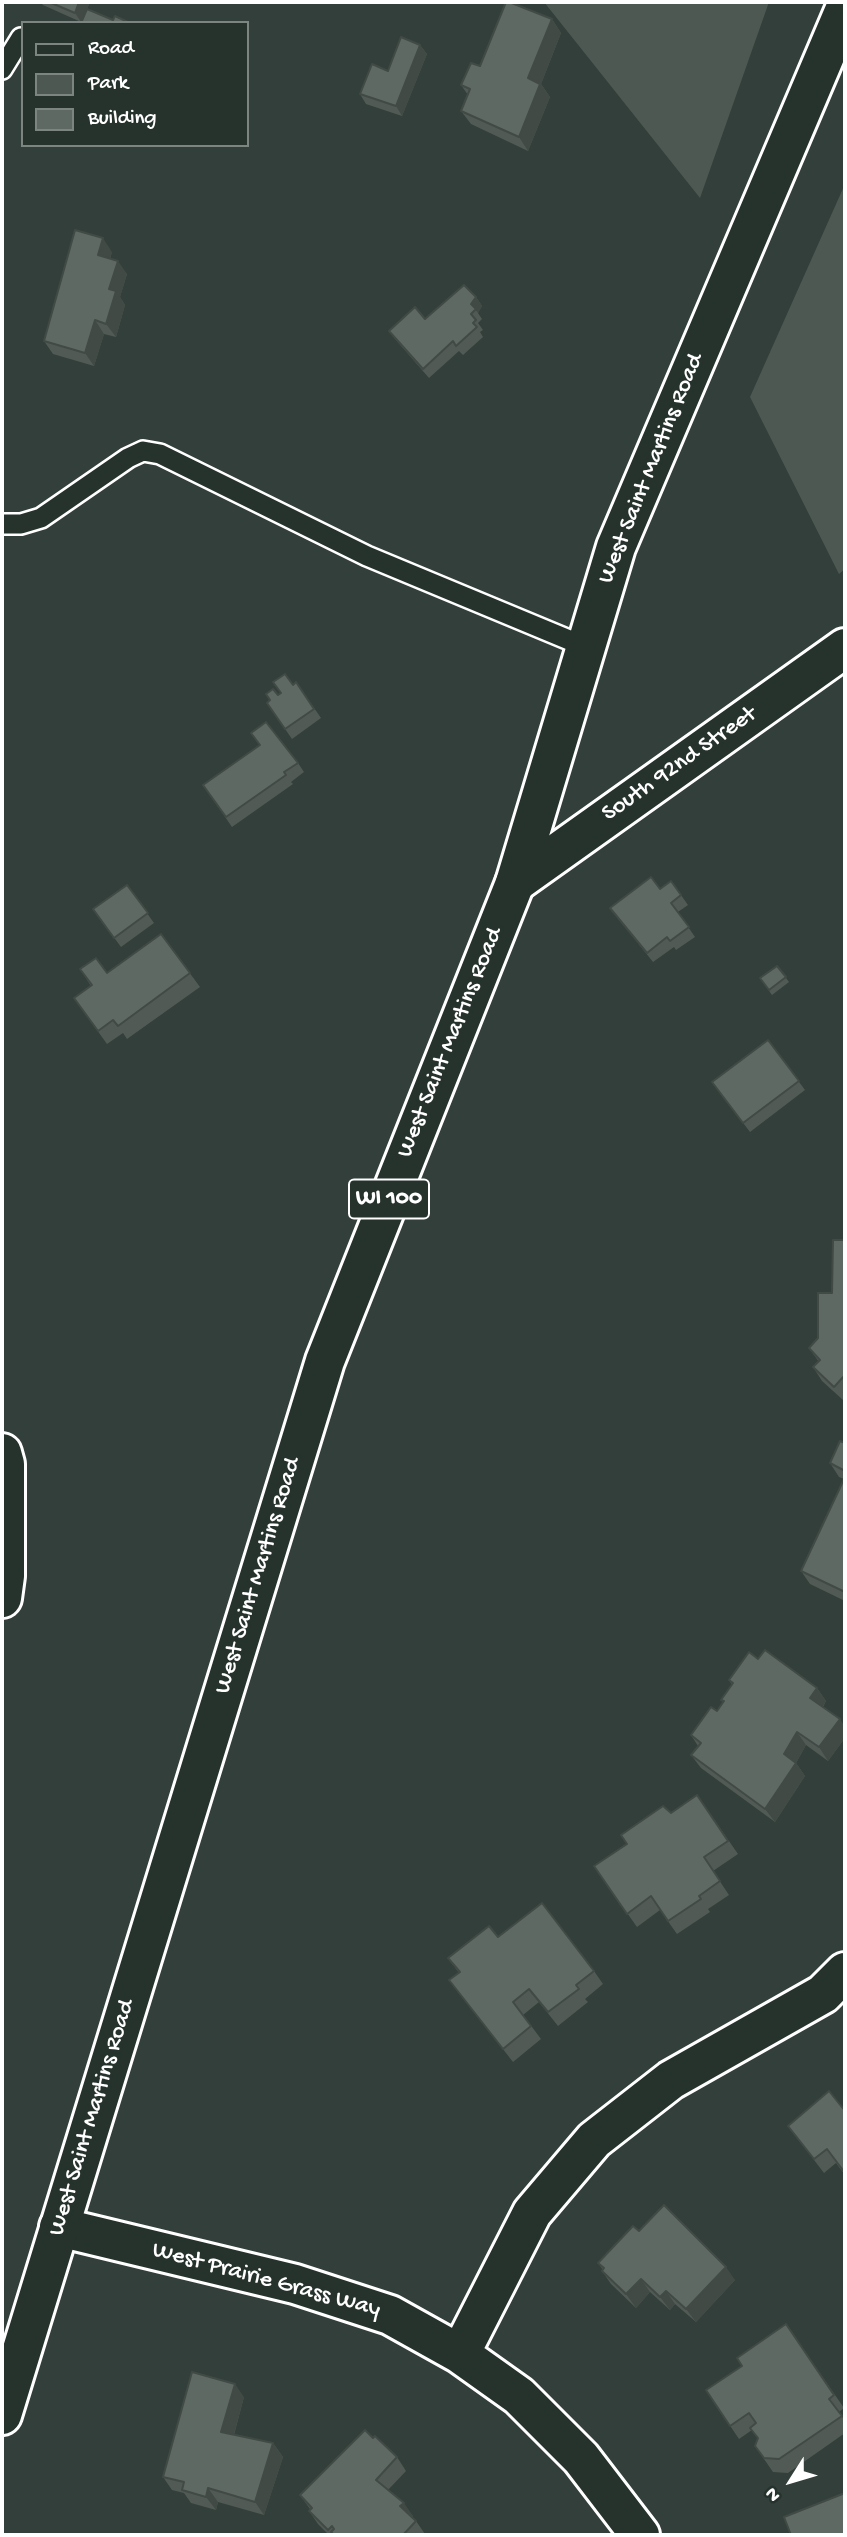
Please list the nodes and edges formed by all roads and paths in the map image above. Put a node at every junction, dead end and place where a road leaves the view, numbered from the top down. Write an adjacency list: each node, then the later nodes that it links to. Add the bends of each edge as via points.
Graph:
1 (845, 9): 5 (main road, West Saint Martins Road / WI 100, via 616,547)
2 (21, 38): 3 (lane)
3 (2, 69)
4 (2, 524): 5 (lane, via 41,518 128,458 143,451 160,454 367,556)
5 (586, 647): 7 (main road, West Saint Martins Road / WI 100)
6 (845, 648): 7 (main road, South 92nd Street)
7 (515, 883): 11 (main road, West Saint Martins Road / WI 100, via 325,1361)
8 (2, 1453): 9 (main road)
9 (2, 1598)
10 (845, 1972): 12 (main road, via 823,1994 671,2080 594,2140 532,2213)
11 (59, 2227): 12 (main road, West Prairie Grass Way, via 295,2284 390,2315); 13 (main road, West Saint Martins Road / WI 100)
12 (460, 2354): 14 (main road, West Prairie Grass Way, via 519,2396 573,2449)
13 (2, 2416)
14 (640, 2535)

